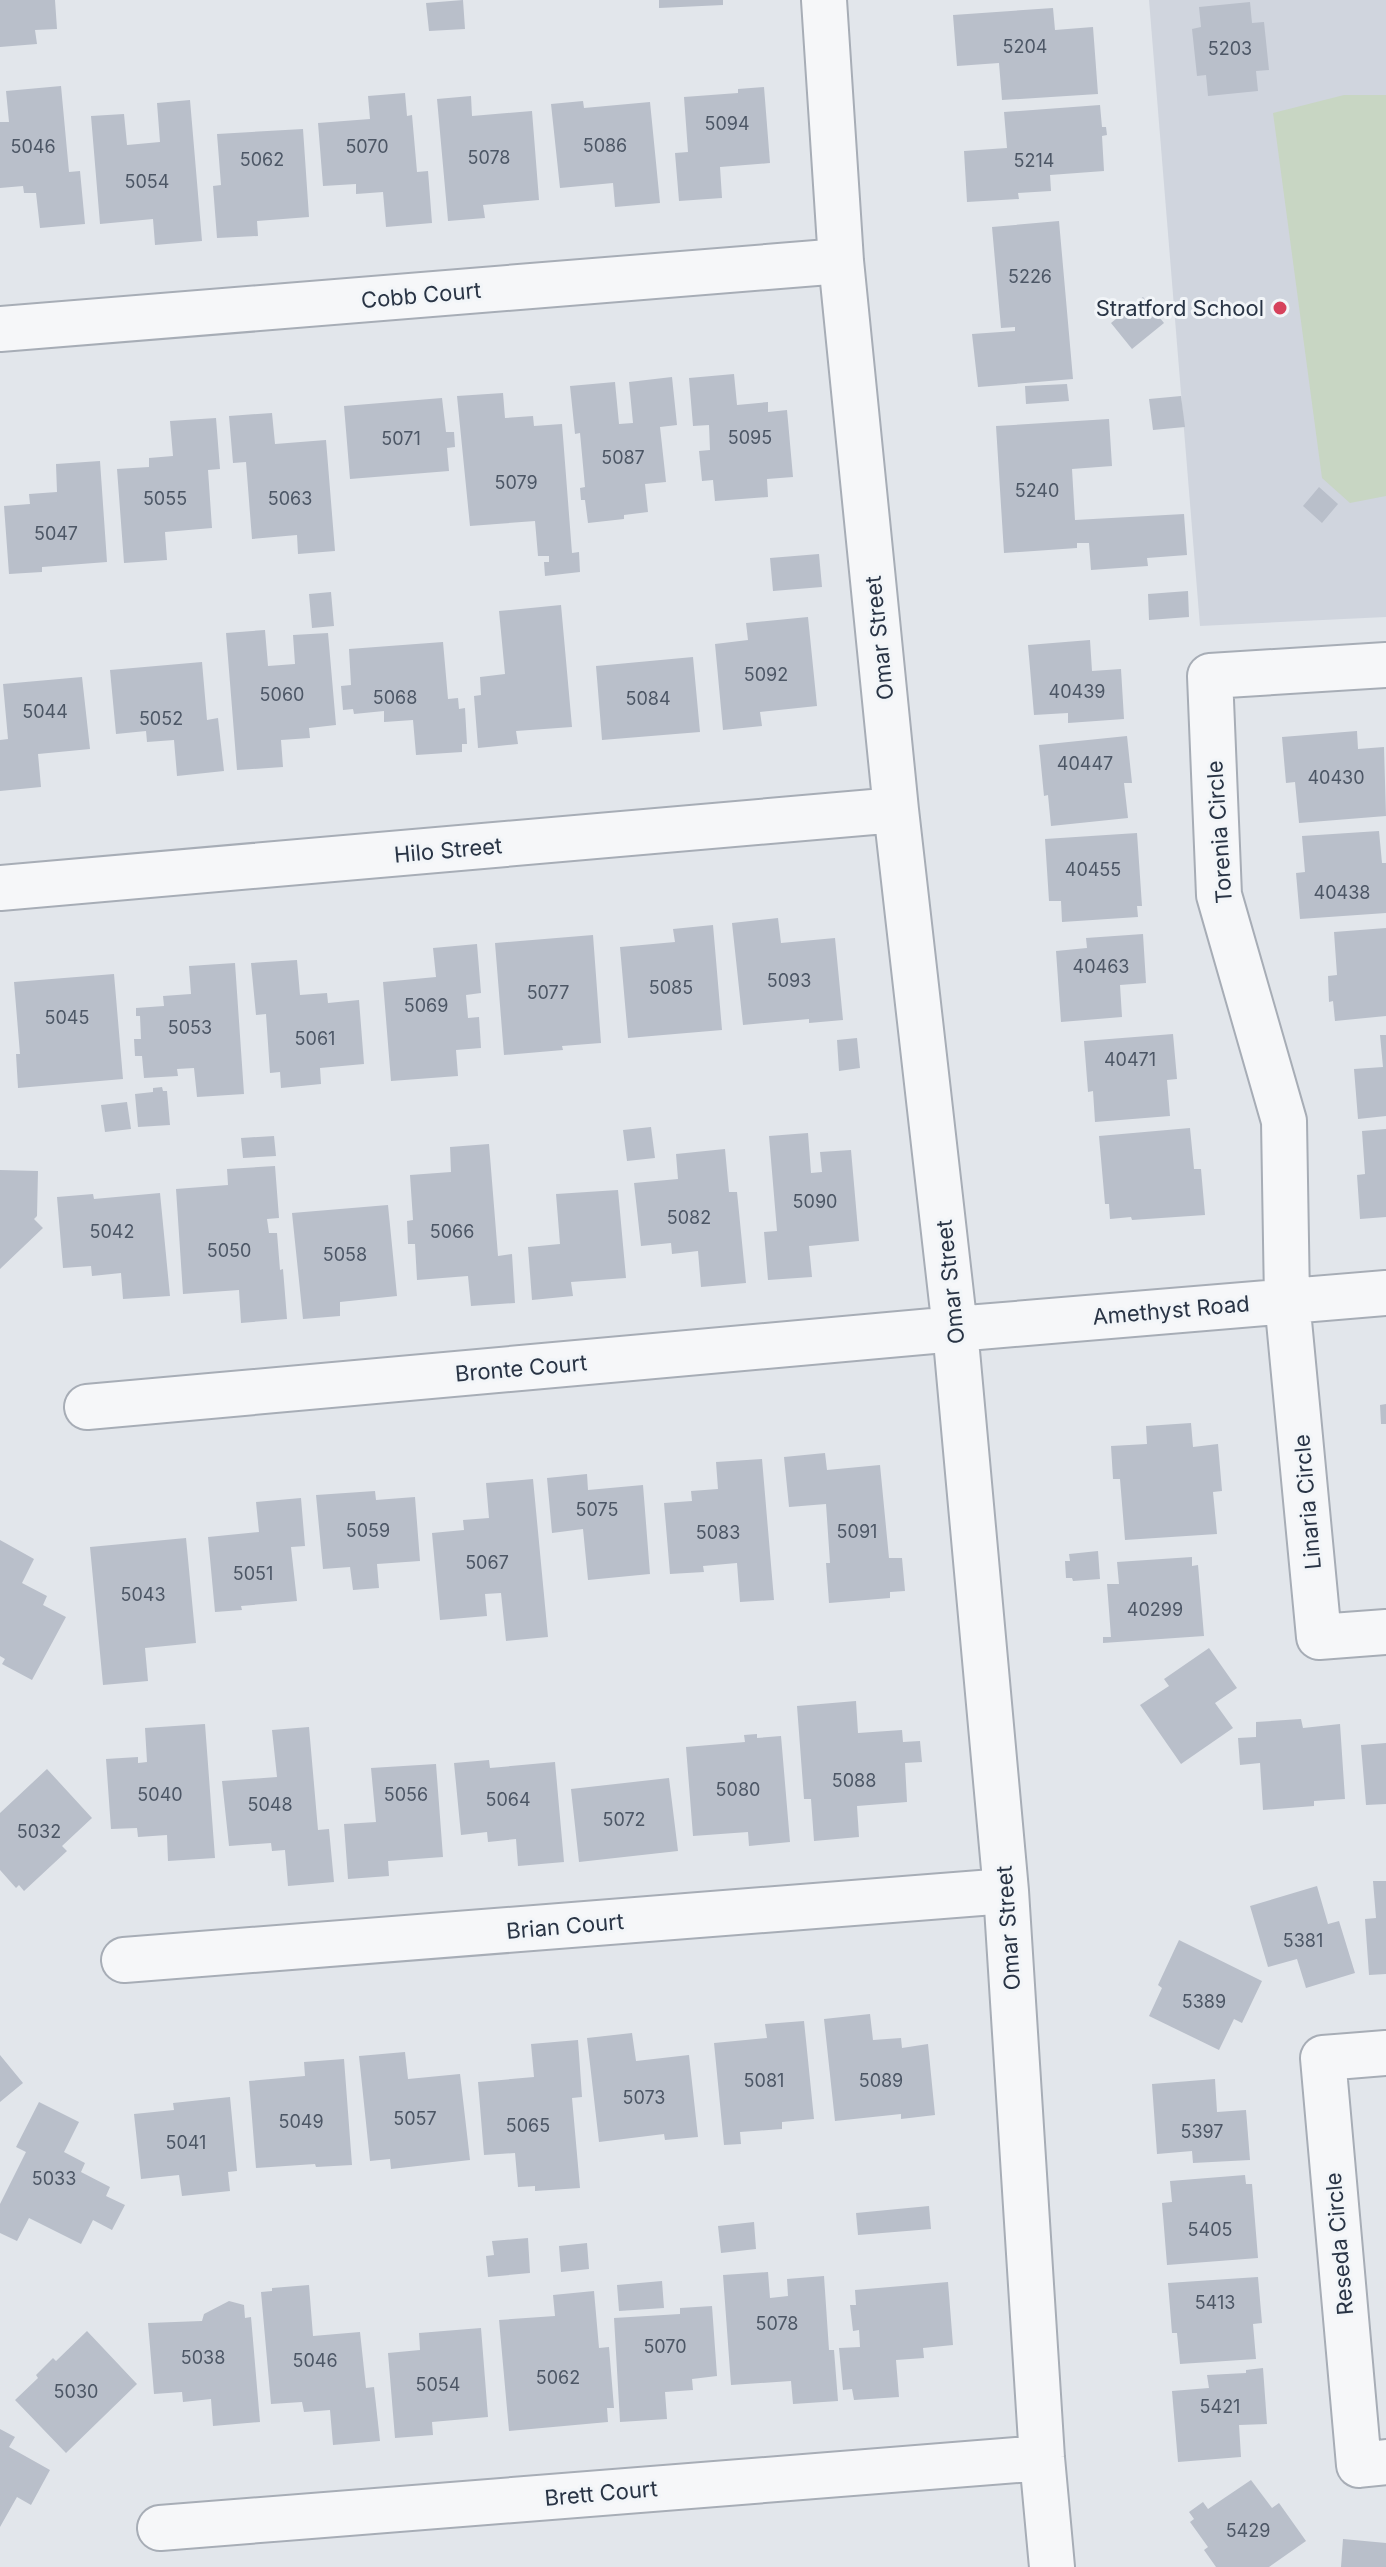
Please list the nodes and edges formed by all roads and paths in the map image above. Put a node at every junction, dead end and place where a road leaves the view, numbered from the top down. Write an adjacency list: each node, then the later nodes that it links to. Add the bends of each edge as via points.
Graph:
1 (824, 0): 2 (street, Omar Street)
2 (841, 261): 3 (street, Cobb Court); 5 (street, Omar Street)
3 (0, 329)
4 (1386, 665): 8 (street, Torenia Circle, via 1210,676 1219,895 1284,1121)
5 (896, 810): 6 (street, Hilo Street); 9 (street, Omar Street)
6 (0, 888)
7 (1386, 1293): 8 (street, Amethyst Road)
8 (1287, 1300): 9 (street, Amethyst Road); 11 (street, Linaria Circle, via 1319,1637)
9 (955, 1329): 10 (street, Bronte Court); 12 (street, Omar Street)
10 (87, 1407)
11 (1386, 1632)
12 (1006, 1891): 13 (street, Brian Court); 15 (street, Omar Street)
13 (124, 1960)
14 (1386, 2053): 16 (street, Reseda Circle, via 1323,2058 1359,2465)
15 (1042, 2458): 17 (street, Brett Court); 18 (street, Omar Street)
16 (1386, 2462)
17 (160, 2528)
18 (1052, 2567)

